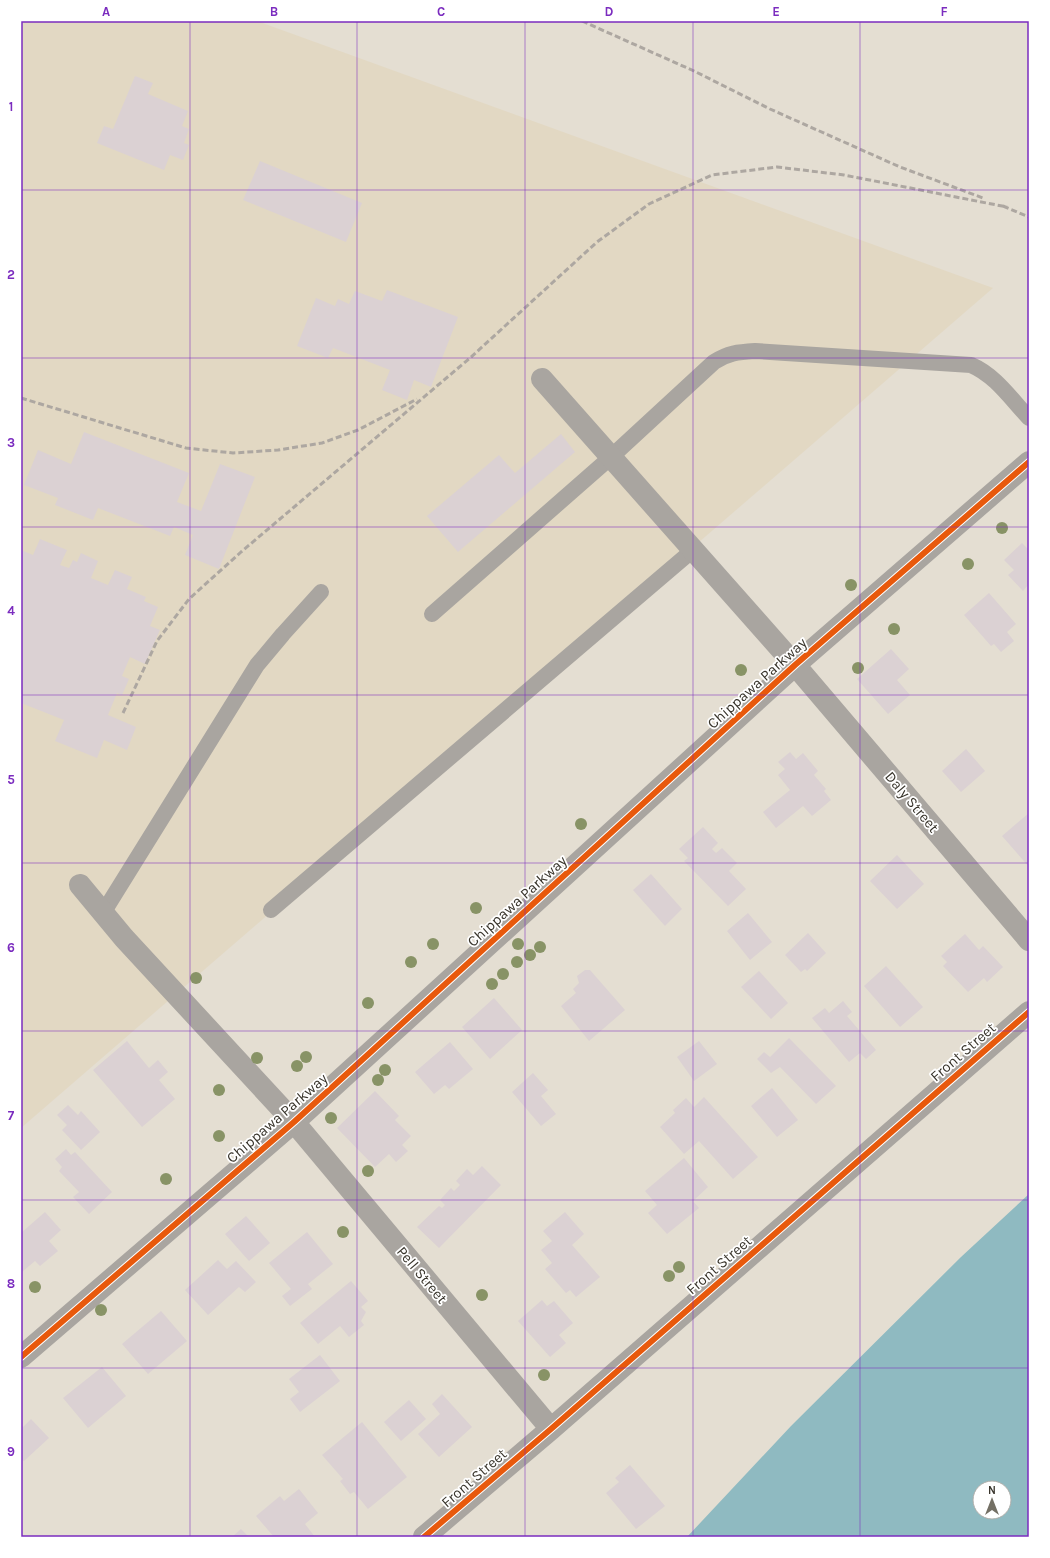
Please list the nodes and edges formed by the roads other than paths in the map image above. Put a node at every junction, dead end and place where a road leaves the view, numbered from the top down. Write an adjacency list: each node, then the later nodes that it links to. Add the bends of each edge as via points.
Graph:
1 (542, 379): 3 (street, Daly Street)
2 (1029, 418): 3 (lane, via 990,376 970,365 740,352 725,355 714,362)
3 (611, 457): 5 (street, Daly Street); 7 (lane)
4 (1029, 462): 8 (street, Chippawa Parkway)
5 (693, 550): 8 (street, Daly Street); 10 (lane)
6 (321, 592): 11 (lane, via 257,666)
7 (432, 614)
8 (795, 665): 12 (street, Daly Street); 14 (street, Chippawa Parkway)
9 (80, 885): 11 (street, Pell Street)
10 (271, 910)
11 (103, 913): 14 (street, Pell Street)
12 (1029, 940)
13 (1029, 1012): 16 (street, Front Street)
14 (294, 1122): 15 (street, Chippawa Parkway); 16 (street, Pell Street)
15 (21, 1358)
16 (551, 1429): 17 (street, Front Street)
17 (424, 1537)

